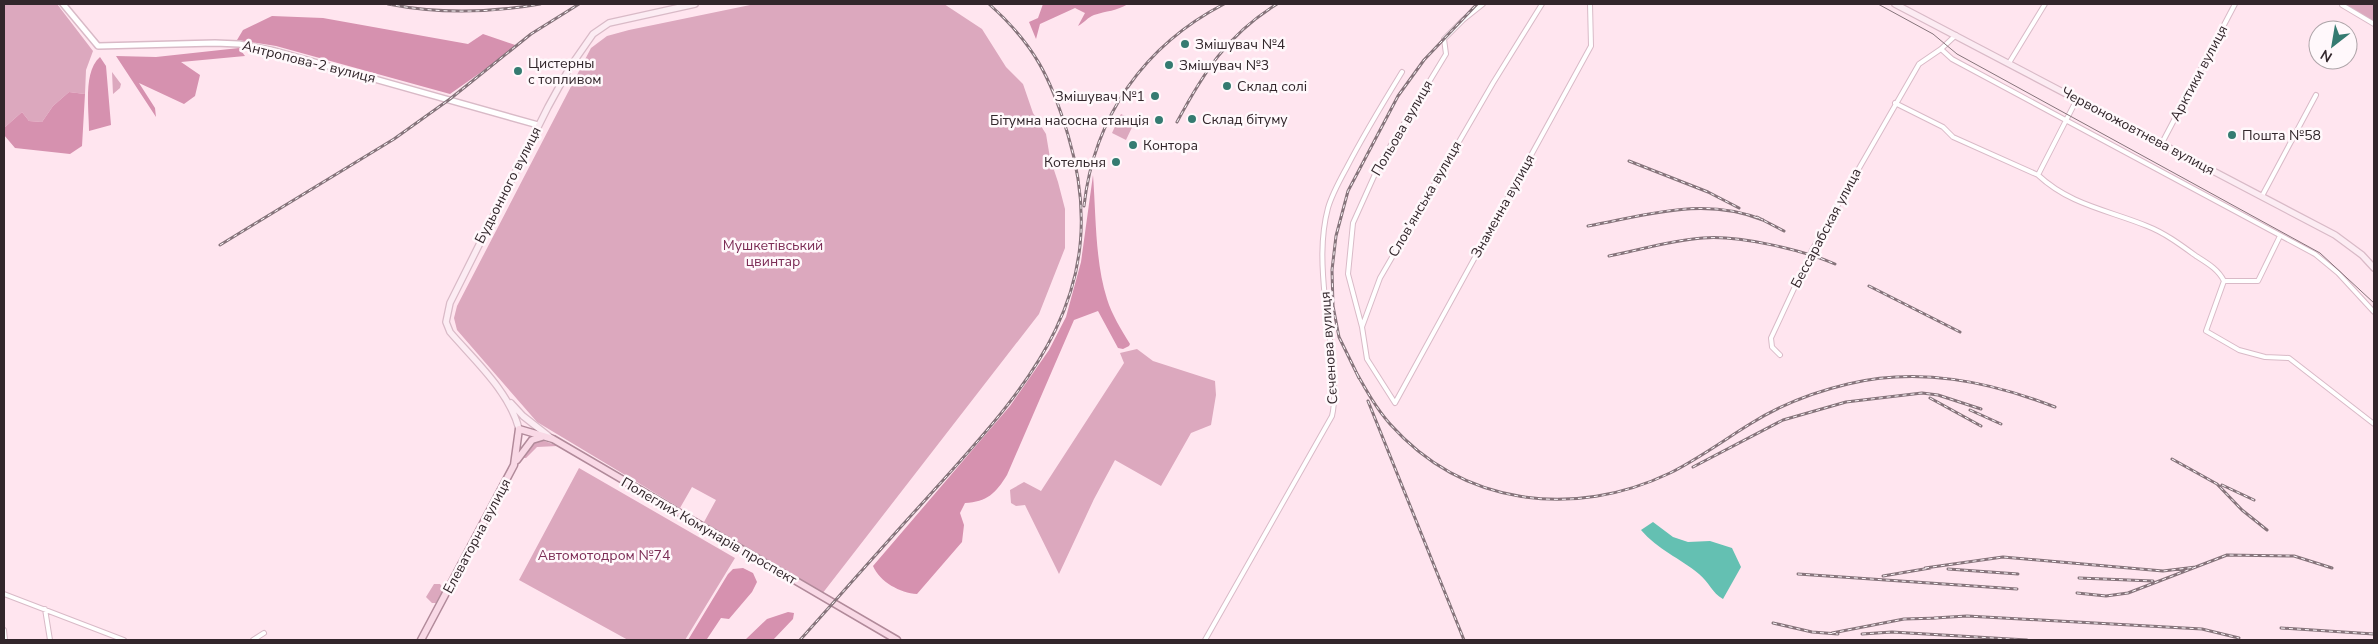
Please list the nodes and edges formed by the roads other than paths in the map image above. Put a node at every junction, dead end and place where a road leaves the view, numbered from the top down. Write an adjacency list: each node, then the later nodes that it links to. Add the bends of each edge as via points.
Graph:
1 (63, 4): 19 (street, Антропова-2 вулиця, via 98,46 239,44 277,51)
2 (695, 4): 19 (main road, Будьонного вулиця, via 603,25 570,67)
3 (1483, 4): 27 (street, Польова вулиця, via 1444,39 1446,54 1380,163 1353,223 1348,274)
4 (1542, 4): 27 (street, Слов’янська вулиця, via 1380,278)
5 (1590, 4): 30 (street, Знаменна вулиця, via 1591,46)
6 (1896, 4): 11 (main road, Червоножовтнева вулиця)
7 (2045, 4): 13 (street)
8 (2235, 4): 20 (street, Арктики вулиця)
9 (2342, 4): 10 (street)
10 (2374, 24)
11 (1956, 35): 12 (street, Бессарабская улица); 13 (main road, Червоножовтнева вулиця)
12 (1941, 49): 17 (street, Бессарабская улица, via 1919,64); 18 (street, via 1952,59)
13 (2009, 63): 16 (main road, Червоножовтнева вулиця)
14 (1402, 72): 45 (street, Сєченова вулиця, via 1360,141 1328,207 1322,256 1335,394 1332,416)
15 (2316, 95): 22 (street)
16 (2077, 99): 18 (street); 20 (main road, Червоножовтнева вулиця)
17 (1895, 104): 21 (street, via 1943,127 1953,137); 28 (street, Бессарабская улица, via 1812,250 1783,313 1770,342)
18 (2067, 120): 21 (street); 23 (street)
19 (538, 125): 29 (main road, Будьонного вулиця, via 446,313 450,332)
20 (2162, 143): 22 (main road, Червоножовтнева вулиця)
21 (2038, 175): 25 (street, via 2050,186 2085,206 2148,226 2177,242 2219,272)
22 (2262, 196): 24 (main road, Червоножовтнева вулиця, via 2335,235)
23 (2280, 236): 25 (street, via 2258,281); 26 (street, via 2326,262)
24 (2374, 268)
25 (2224, 281): 31 (street, via 2206,331 2240,350 2265,357 2289,358)
26 (2374, 312)
27 (1362, 327): 30 (street, Слов’янська вулиця, via 1367,359)
28 (1780, 354)
29 (505, 396): 32 (main road, Будьонного вулиця); 33 (main road, via 523,416)
30 (1396, 403)
31 (2374, 424)
32 (519, 429): 33 (main road, Полеглих Комунарів проспект); 34 (main road, Елеваторна вулиця)
33 (553, 439): 34 (main road, via 532,440); 44 (main road, Полеглих Комунарів проспект)
34 (514, 466): 43 (main road, Елеваторна вулиця)
35 (4, 594): 36 (street)
36 (45, 609): 40 (street); 41 (street)
37 (4, 630): 39 (street)
38 (264, 633): 42 (street)
39 (6, 640)
40 (50, 640)
41 (124, 640)
42 (253, 640)
43 (421, 640)
44 (895, 640)
45 (1205, 640)

